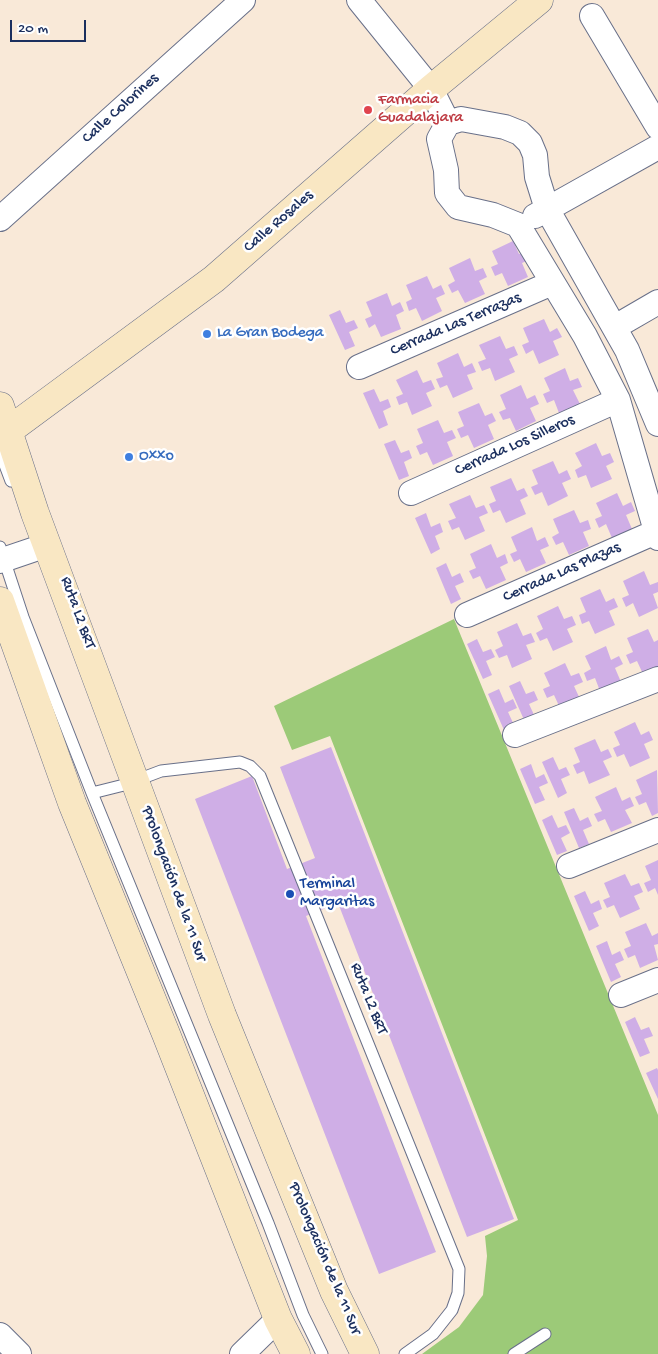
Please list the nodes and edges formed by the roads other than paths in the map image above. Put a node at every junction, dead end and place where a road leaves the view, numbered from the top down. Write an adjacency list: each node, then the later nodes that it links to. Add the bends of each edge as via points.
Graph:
1 (243, 0): 10 (street, Calle Colorines)
2 (359, 0): 5 (street)
3 (539, 0): 5 (main road, Calle Rosales)
4 (592, 16): 7 (street)
5 (431, 89): 6 (street); 19 (main road, Calle Rosales, via 214,279)
6 (448, 123): 9 (street, via 461,119 479,121 520,133 530,143 535,155 537,177); 11 (street, via 439,138 447,193 458,207)
7 (658, 127)
8 (658, 147): 9 (street)
9 (547, 209): 11 (street); 14 (street)
10 (0, 219)
11 (518, 225): 12 (street)
12 (552, 283): 15 (street, Cerrada Las Terrazas); 16 (street, via 585,336)
13 (658, 302): 14 (street)
14 (615, 327): 18 (street)
15 (359, 367)
16 (618, 400): 20 (street, Cerrada Los Silleros); 21 (street)
17 (0, 406): 19 (main road, Prolongación de la 11 Sur)
18 (658, 424)
19 (3, 441): 22 (main road, Prolongación de la 11 Sur); 22 (lane, Ruta L2 BRT, via 18,501)
20 (411, 493)
21 (658, 534): 26 (street, Cerrada Las Plazas)
22 (42, 547): 23 (street); 25 (lane, Ruta L2 BRT); 30 (main road, Prolongación de la 11 Sur)
23 (1, 555): 31 (lane)
24 (0, 601): 36 (main road, via 72,803)
25 (57, 608)
26 (467, 615)
27 (64, 626): 30 (lane, Ruta L2 BRT)
28 (658, 679): 29 (street)
29 (516, 735)
30 (130, 783): 31 (lane, Ruta L2 BRT); 43 (main road, Prolongación de la 11 Sur, via 334,1291); 44 (lane, Ruta L2 BRT, via 161,771 240,762 260,776 459,1269 458,1293 452,1310 433,1334)
31 (92, 793): 42 (lane, via 303,1315)
32 (658, 830): 33 (street)
33 (569, 866)
34 (658, 980): 35 (street)
35 (621, 995)
36 (278, 1319): 40 (street); 41 (main road)
37 (544, 1334): 45 (lane)
38 (0, 1335): 39 (street)
39 (18, 1354)
40 (242, 1354)
41 (296, 1354)
42 (322, 1354)
43 (365, 1354)
44 (405, 1354)
45 (514, 1354)

